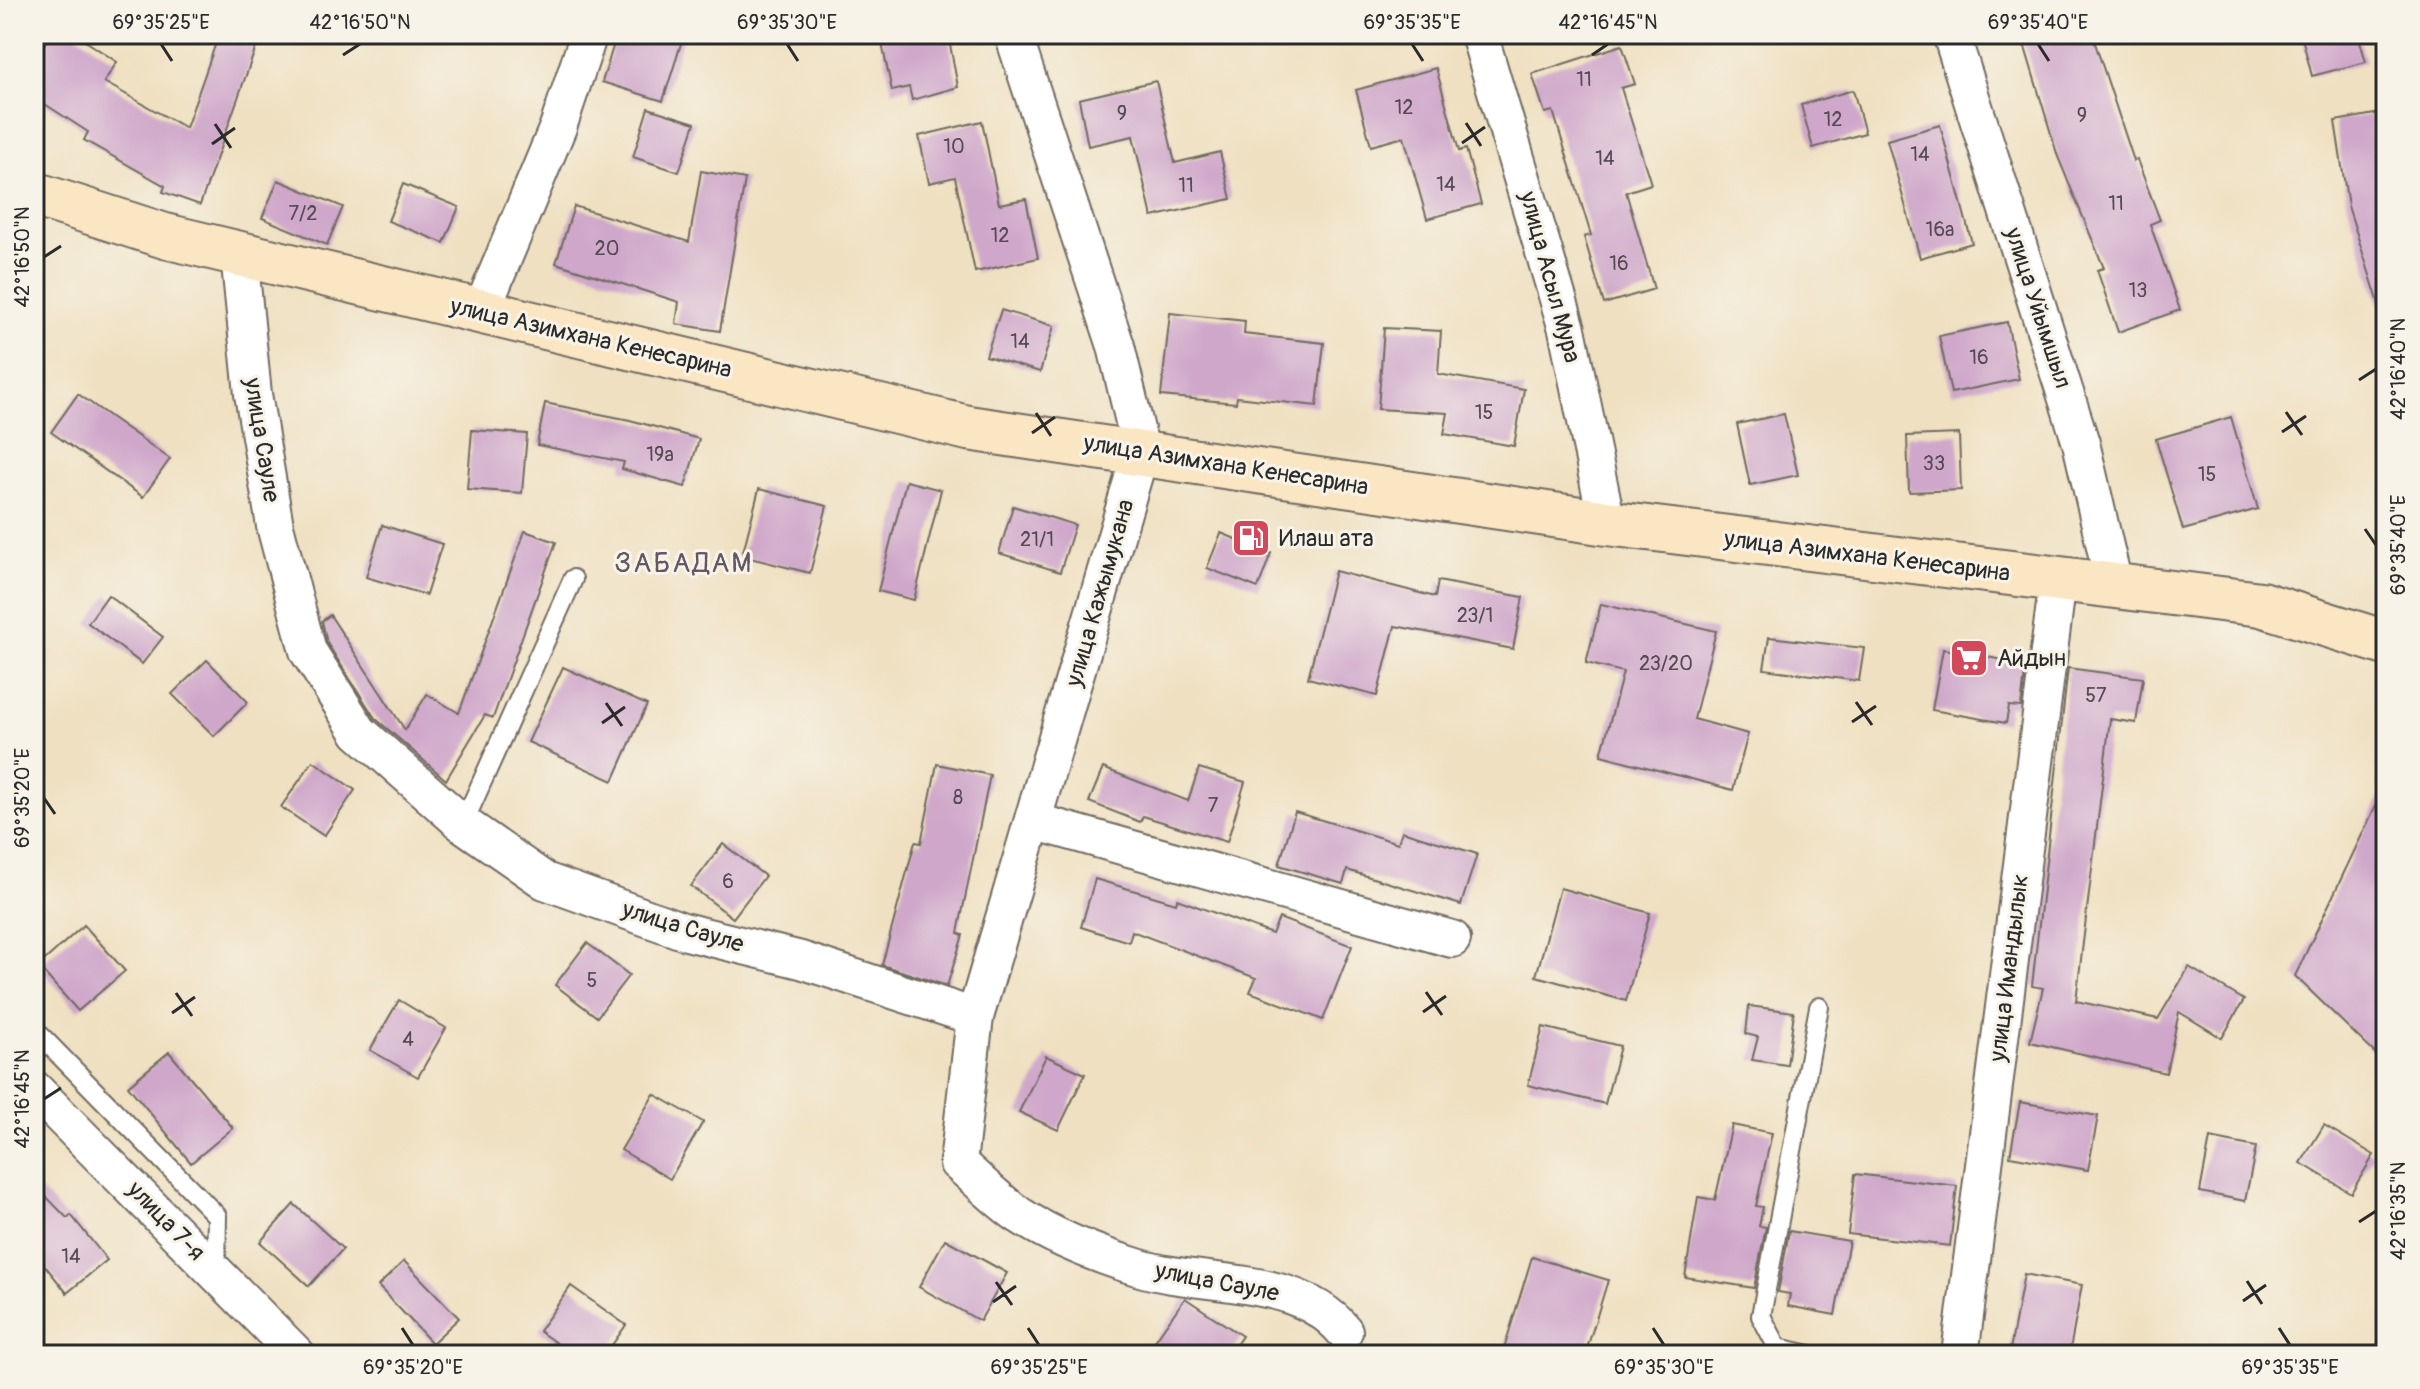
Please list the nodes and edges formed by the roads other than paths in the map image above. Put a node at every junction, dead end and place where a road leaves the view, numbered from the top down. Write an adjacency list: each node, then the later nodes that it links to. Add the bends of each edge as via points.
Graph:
1 (589, 34): 7 (street, via 558,127)
2 (1013, 34): 8 (street, улица Кажымукана, via 1116,346)
3 (1479, 34): 9 (street, улица Асыл Мура, via 1567,329)
4 (1951, 34): 12 (street, улица Уйымшыл, via 2081,443)
5 (34, 194): 6 (street, улица Азимхана Кенесарина)
6 (239, 254): 7 (street, улица Азимхана Кенесарина); 15 (street, улица Сауле, via 253,394 275,526 308,651 359,732)
7 (481, 312): 8 (street, улица Азимхана Кенесарина, via 968,428)
8 (1141, 451): 9 (street, улица Азимхана Кенесарина); 14 (street, улица Кажымукана)
9 (1607, 523): 11 (street, улица Азимхана Кенесарина)
10 (573, 579): 15 (lane)
11 (2058, 580): 12 (street, улица Азимхана Кенесарина); 25 (street, улица Имандылык)
12 (2114, 585): 13 (street, улица Азимхана Кенесарина, via 2261,604)
13 (2386, 643)
14 (1033, 821): 16 (street); 18 (street, улица Кажымукана)
15 (463, 824): 18 (street, улица Сауле, via 545,881 683,931 801,960)
16 (1452, 939)
17 (1819, 1007): 24 (lane, via 1761,1316 1778,1348)
18 (975, 1017): 22 (street, улица Сауле, via 958,1163 1018,1214 1072,1242 1138,1268 1288,1295 1330,1314)
19 (34, 1029): 21 (lane, via 217,1216)
20 (34, 1089): 21 (street, улица 7-я)
21 (216, 1273): 23 (street, улица 7-я)
22 (1344, 1331)
23 (297, 1355)
24 (1810, 1355)
25 (1960, 1355)

